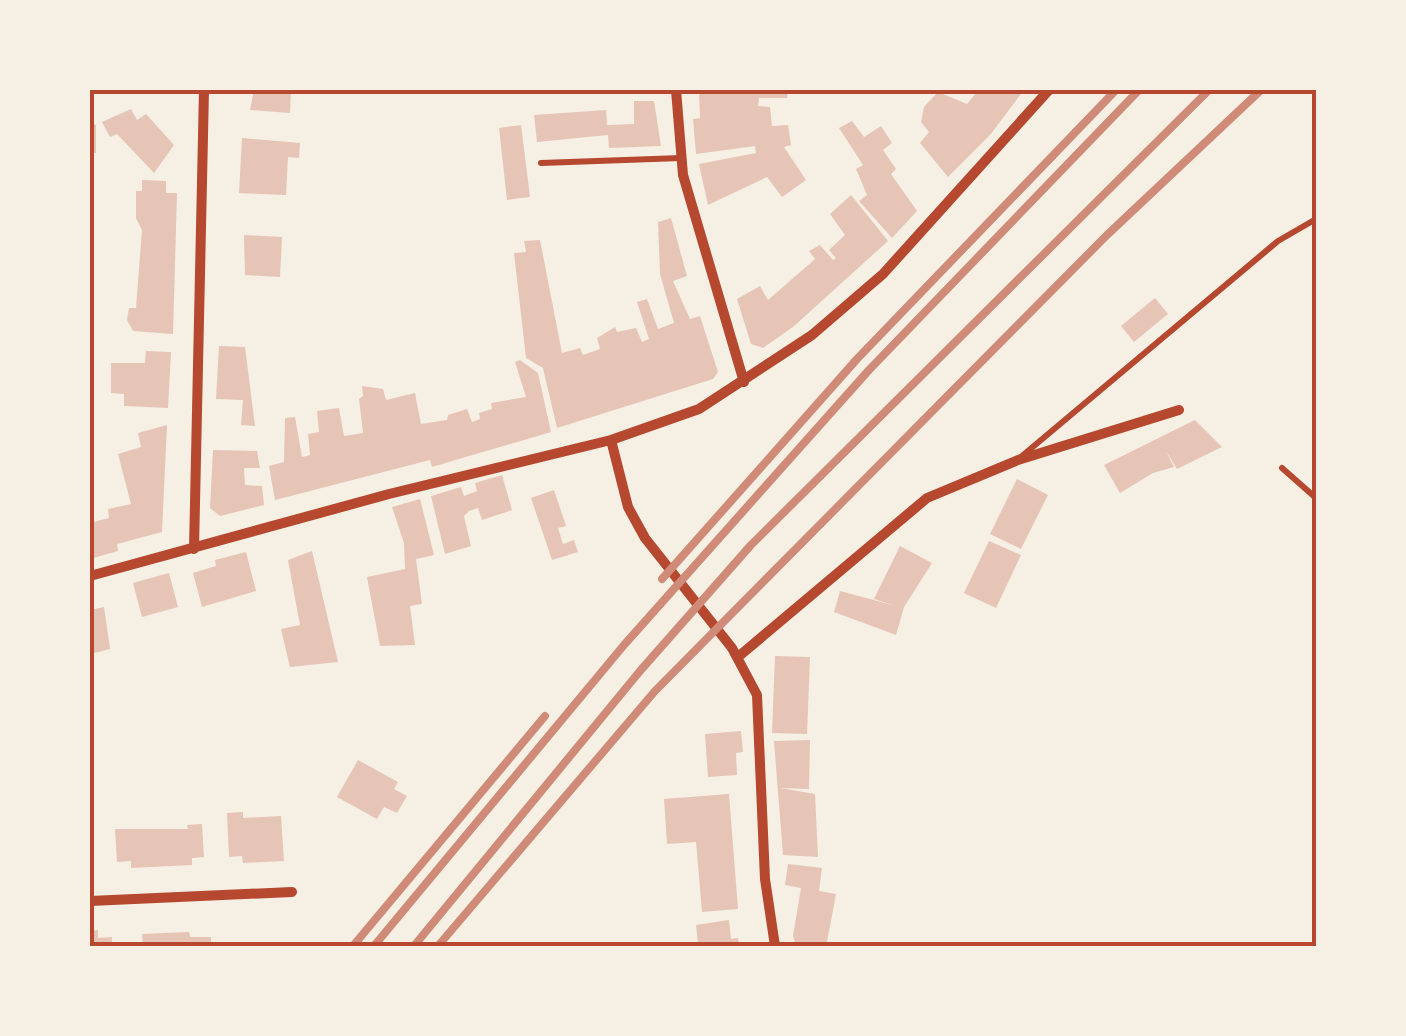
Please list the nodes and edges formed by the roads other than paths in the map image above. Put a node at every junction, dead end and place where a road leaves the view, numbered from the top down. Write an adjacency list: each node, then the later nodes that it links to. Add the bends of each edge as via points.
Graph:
1 (204, 90): 13 (street)
2 (676, 90): 4 (street)
3 (1049, 90): 7 (street, via 884,274)
4 (681, 158): 5 (lane); 7 (street)
5 (542, 163)
6 (1316, 219): 10 (lane, via 1278,242)
7 (744, 382): 9 (street, via 700,409)
8 (1179, 410): 10 (street)
9 (610, 440): 13 (street); 15 (street, via 628,507)
10 (1018, 460): 15 (street, via 928,498)
11 (1282, 468): 12 (lane)
12 (1316, 498)
13 (194, 549): 14 (street)
14 (90, 576)
15 (735, 652): 18 (street, via 756,695)
16 (292, 892): 17 (street)
17 (90, 902)
18 (775, 946)

